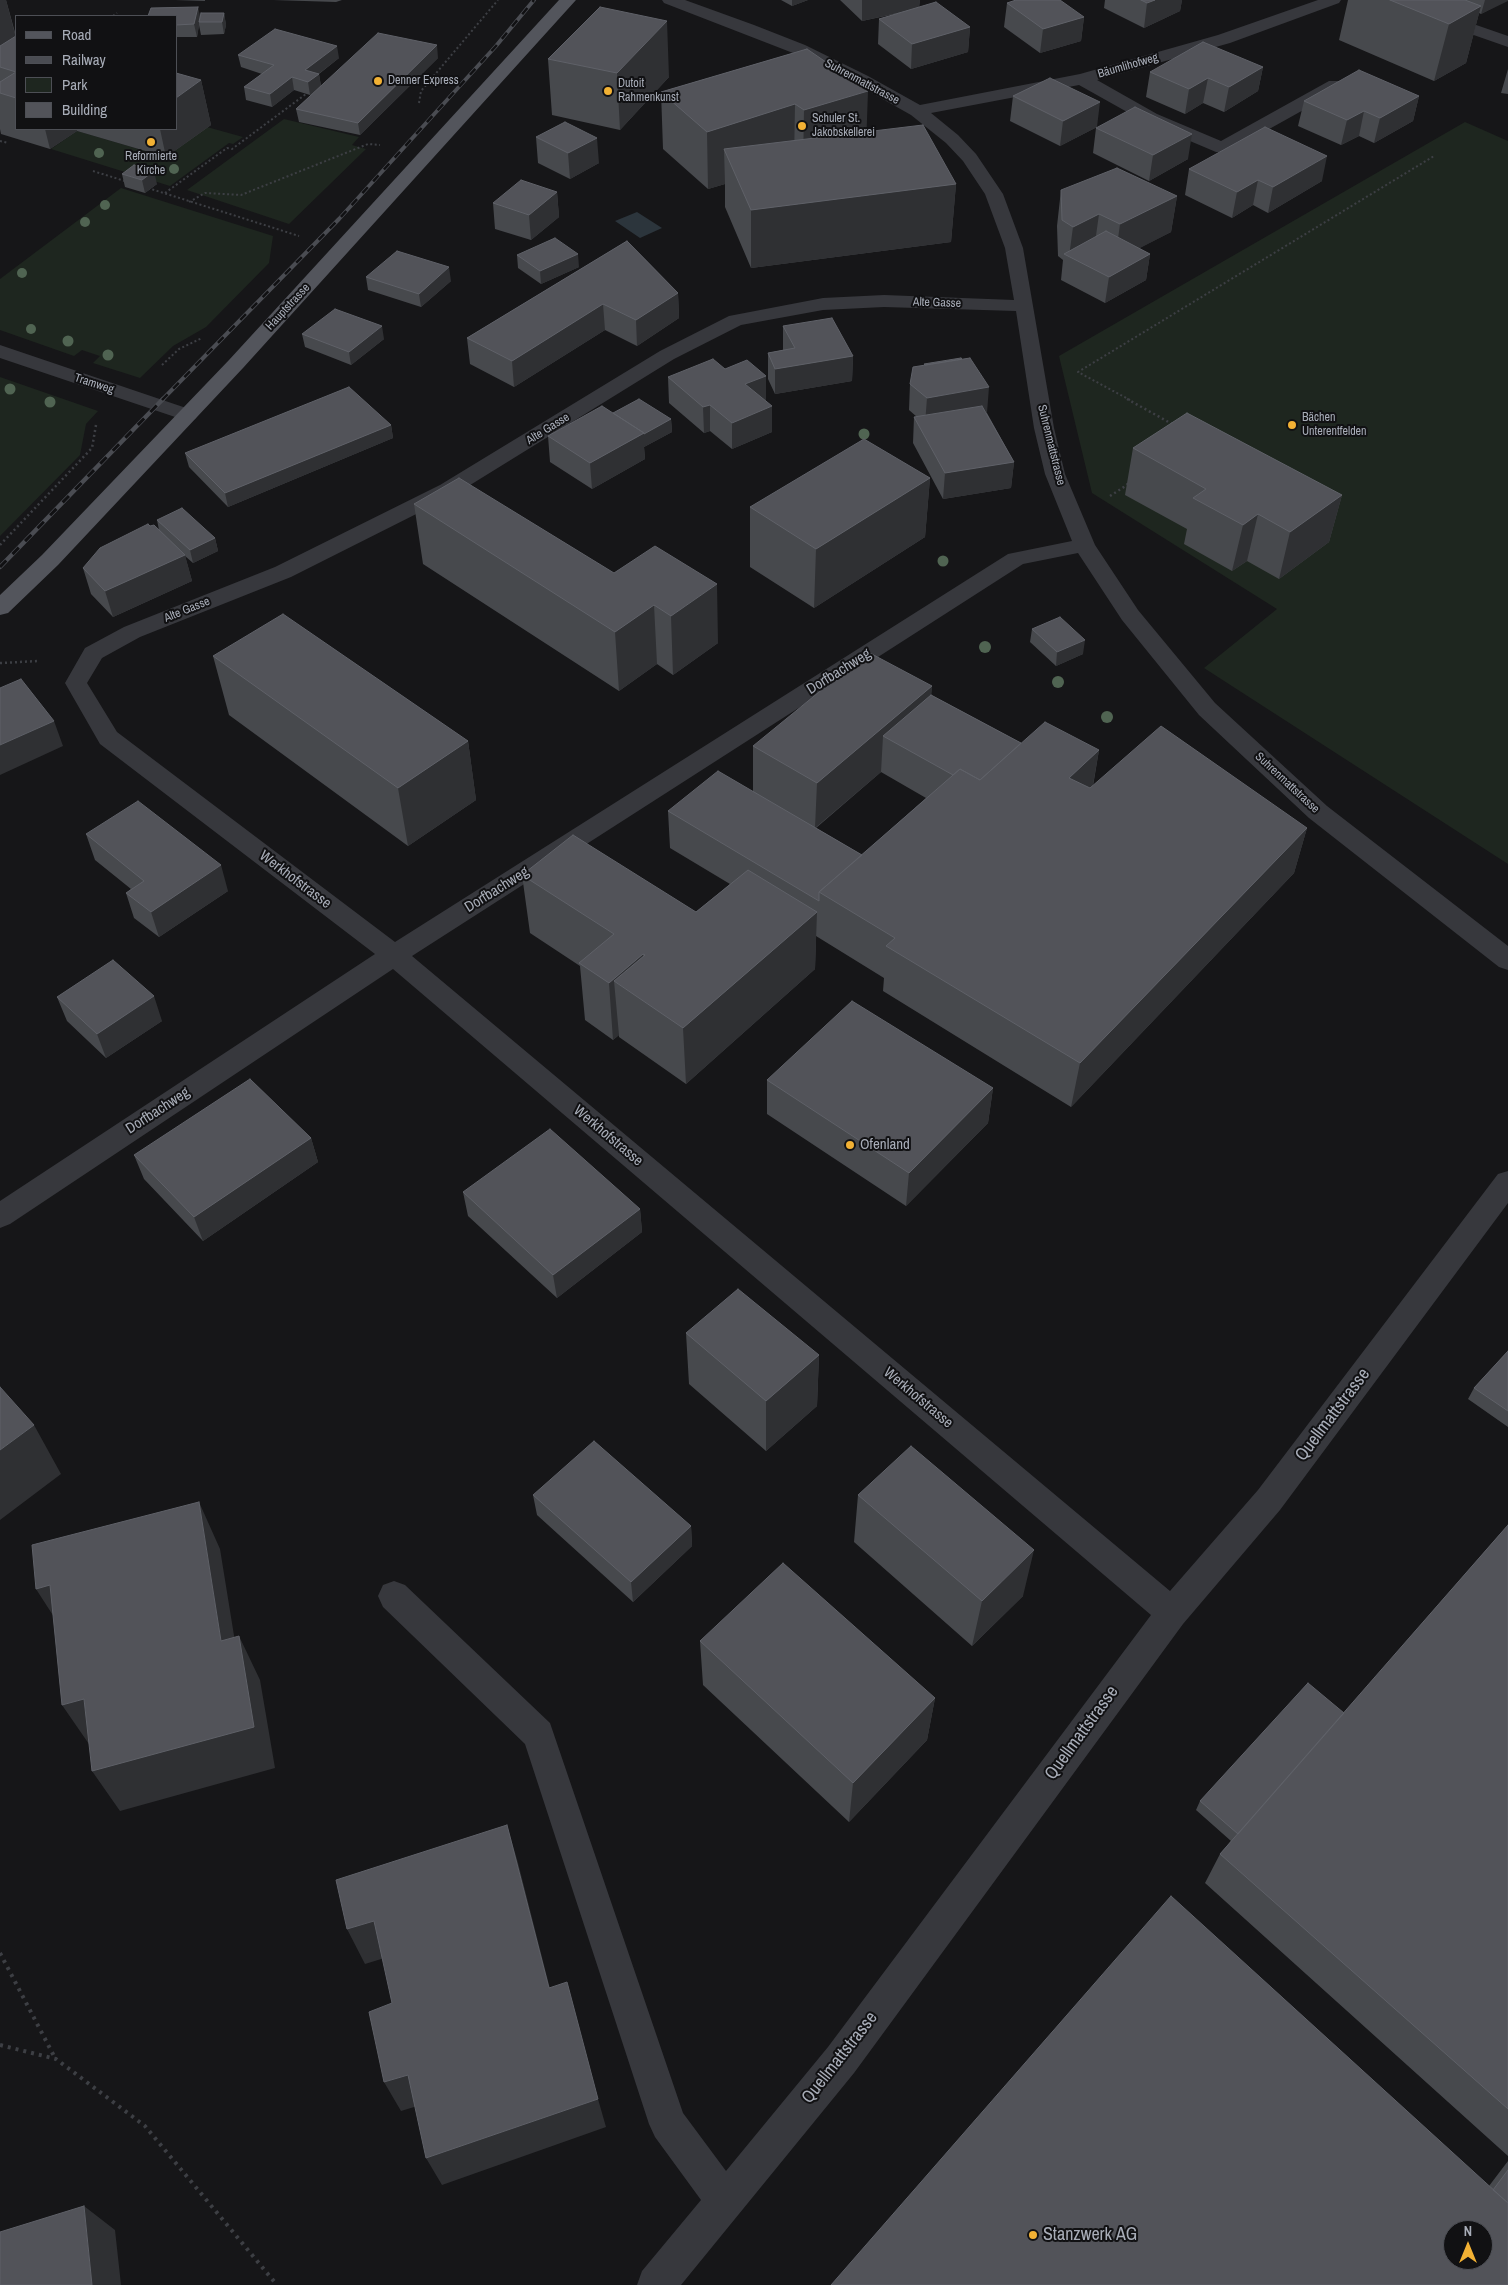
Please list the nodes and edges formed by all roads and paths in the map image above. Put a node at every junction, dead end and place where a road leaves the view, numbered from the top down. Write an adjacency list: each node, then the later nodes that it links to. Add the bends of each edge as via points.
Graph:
1 (498, 0): 12 (path, via 421,91)
2 (568, 0): 28 (main road, Hauptstrasse)
3 (1333, 0): 9 (street, Bäumlihofweg, via 1224,39)
4 (1388, 0): 8 (street)
5 (675, 1): 13 (street, Suhrenmattstrasse, via 799,49)
6 (117, 13): 7 (path)
7 (114, 15)
8 (1505, 41)
9 (1082, 79): 10 (street, via 1151,118 1222,148); 13 (street, Bäumlihofweg)
10 (1336, 85)
11 (306, 94): 21 (path)
12 (418, 108)
13 (917, 111): 24 (street, Suhrenmattstrasse, via 952,139 978,168 994,194 1014,248)
14 (0, 140): 15 (path)
15 (8, 143)
16 (386, 145): 22 (path, via 368,144 241,195 205,192)
17 (1434, 156): 29 (path, via 1078,372)
18 (93, 170): 19 (path)
19 (131, 183)
20 (144, 187): 21 (path)
21 (165, 194): 22 (path)
22 (190, 202): 23 (path, via 302,237)
23 (296, 244)
24 (1026, 306): 31 (street, Suhrenmattstrasse, via 1044,428 1055,474); 35 (street, Alte Gasse, via 875,302 823,304 736,320 667,355 447,490 283,572 132,632)
25 (203, 338): 27 (path, via 179,349)
26 (0, 351): 27 (street, Tramweg)
27 (127, 395): 28 (street, Tramweg); 32 (path, via 97,423 92,448)
28 (188, 415): 34 (main road, Hauptstrasse)
29 (1182, 429)
30 (1129, 479): 31 (path, via 1126,485)
31 (1073, 518): 33 (street, Suhrenmattstrasse)
32 (0, 545)
33 (1084, 545): 36 (street, Dorfbachweg, via 1016,559); 37 (street, Suhrenmattstrasse, via 1130,615 1207,709 1318,812)
34 (0, 608)
35 (93, 653): 36 (street, Werkhofstrasse, via 76,683 108,738)
36 (394, 955): 39 (street, Dorfbachweg); 41 (street, Werkhofstrasse)
37 (1508, 960)
38 (1508, 1182): 41 (street, Quellmattstrasse, via 1269,1500)
39 (0, 1216)
40 (394, 1596): 45 (street, via 538,1734 668,2124)
41 (1172, 1613): 45 (street, Quellmattstrasse, via 841,2060)
42 (0, 1953): 44 (path)
43 (0, 2045): 44 (path)
44 (56, 2059): 46 (path, via 145,2126)
45 (725, 2201): 47 (street, Quellmattstrasse)
46 (277, 2285)
47 (656, 2285)

